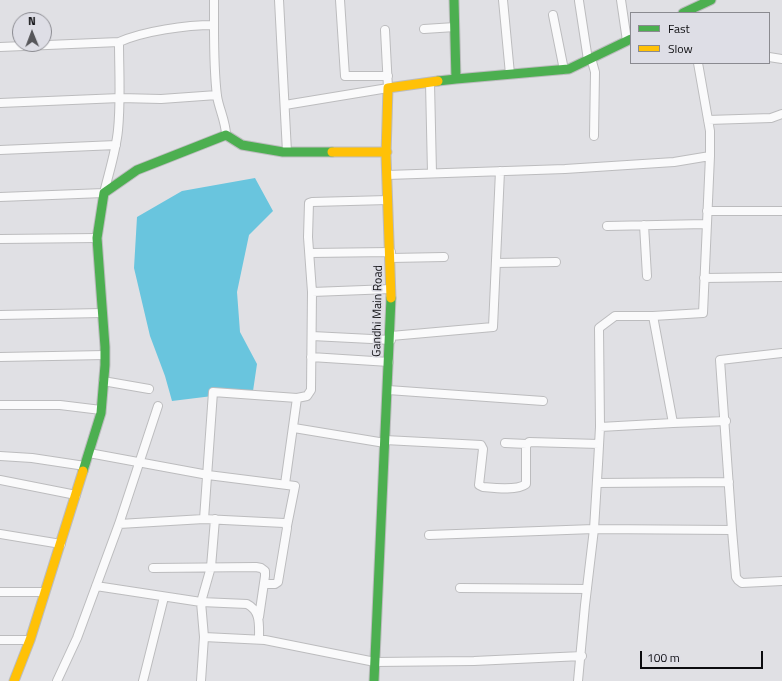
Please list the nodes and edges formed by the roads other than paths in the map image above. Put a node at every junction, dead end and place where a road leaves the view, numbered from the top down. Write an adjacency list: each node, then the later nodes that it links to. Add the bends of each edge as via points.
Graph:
1 (214, 0): 11 (street)
2 (279, 0): 31 (street)
3 (340, 0): 24 (street, via 345,76)
4 (454, 0): 12 (street)
5 (503, 0): 23 (street)
6 (621, 0): 15 (street)
7 (711, 0): 9 (street)
8 (579, 1): 19 (street)
9 (687, 12)
10 (553, 15): 22 (street)
11 (214, 25): 16 (street, via 198,25 134,36); 28 (street)
12 (455, 27): 13 (street); 25 (street)
13 (424, 29)
14 (385, 30): 24 (street)
15 (629, 40): 19 (street)
16 (119, 42): 17 (street); 29 (street)
17 (0, 47)
18 (770, 57): 20 (street)
19 (589, 59): 22 (street); 35 (street, via 595,72)
20 (782, 59)
21 (698, 64): 33 (street)
22 (564, 70): 23 (street)
23 (510, 74): 25 (street)
24 (388, 76): 27 (street)
25 (456, 79): 26 (street)
26 (430, 83): 27 (street); 42 (street)
27 (388, 88): 31 (street); 39 (street, Gandhi Main Road)
28 (217, 95): 29 (street, via 161,99); 34 (street)
29 (120, 98): 30 (street); 36 (street)
30 (0, 103)
31 (285, 105): 38 (street)
32 (782, 114): 33 (street, via 772,118)
33 (708, 120): 40 (street)
34 (226, 135): 38 (street, via 242,145); 44 (street, via 137,170)
35 (594, 136)
36 (116, 145): 37 (street); 44 (street)
37 (0, 150)
38 (287, 152): 39 (street)
39 (387, 152): 43 (street, Gandhi Main Road)
40 (710, 156): 41 (street, via 674,162); 47 (street)
41 (500, 171): 42 (street); 58 (street)
42 (432, 174): 43 (street)
43 (387, 176): 46 (street, Gandhi Main Road)
44 (104, 194): 45 (street); 52 (street)
45 (0, 197)
46 (388, 200): 54 (street, via 310,202); 55 (street, Gandhi Main Road)
47 (707, 210): 48 (street); 49 (street)
48 (782, 211)
49 (706, 224): 50 (street); 61 (street)
50 (644, 225): 51 (street); 59 (street)
51 (607, 226)
52 (97, 238): 53 (street); 64 (street)
53 (0, 239)
54 (310, 253): 55 (street); 63 (street)
55 (391, 255): 56 (street); 62 (street, Gandhi Main Road)
56 (444, 257)
57 (556, 262): 58 (street)
58 (496, 263): 68 (street, via 493,327)
59 (647, 276)
60 (782, 277): 61 (street)
61 (704, 278): 66 (street, via 703,313)
62 (391, 289): 63 (street); 68 (street, Gandhi Main Road)
63 (312, 292): 67 (street)
64 (102, 313): 65 (street); 70 (street)
65 (0, 315)
66 (653, 316): 83 (street); 84 (street, via 615,316 599,328)
67 (312, 336): 68 (street); 72 (street)
68 (391, 338): 73 (street, Gandhi Main Road)
69 (782, 353): 82 (street, via 720,360)
70 (105, 355): 71 (street); 74 (street)
71 (0, 357)
72 (311, 357): 73 (street); 77 (street, via 310,392 307,396)
73 (389, 362): 76 (street, Gandhi Main Road)
74 (103, 381): 75 (street); 81 (street)
75 (149, 389)
76 (388, 390): 78 (street); 86 (street, Gandhi Main Road)
77 (297, 398): 85 (street); 94 (street, via 213,392)
78 (543, 401)
79 (0, 405): 81 (street)
80 (158, 406): 92 (street)
81 (101, 410): 90 (street)
82 (726, 421): 83 (street); 96 (street)
83 (673, 424): 84 (street)
84 (600, 427): 89 (street)
85 (294, 428): 86 (street); 98 (street)
86 (385, 442): 88 (street, via 481,445 480,485 512,488 523,487 526,484); 126 (street, Gandhi Main Road)
87 (505, 443): 88 (street)
88 (528, 444): 89 (street)
89 (599, 444): 97 (street)
90 (89, 454): 92 (street); 93 (street)
91 (0, 456): 93 (street)
92 (140, 463): 94 (street); 102 (street)
93 (85, 466): 99 (street)
94 (208, 475): 98 (street); 100 (street)
95 (0, 480): 99 (street)
96 (730, 482): 97 (street); 105 (street)
97 (596, 483): 104 (street)
98 (285, 484): 103 (street, via 295,486)
99 (76, 495): 108 (street)
100 (204, 519): 101 (street); 102 (street)
101 (215, 519): 103 (street, via 280,522); 109 (street)
102 (119, 524): 113 (street)
103 (287, 526): 112 (street, via 278,582)
104 (594, 529): 105 (street); 107 (street); 115 (street)
105 (732, 530): 111 (street, via 738,580 742,583)
106 (0, 534): 108 (street)
107 (428, 535)
108 (61, 544): 117 (street)
109 (211, 566): 110 (street); 112 (street, via 256,566 265,571); 119 (street)
110 (154, 568)
111 (782, 581)
112 (264, 584): 120 (street)
113 (96, 586): 118 (street); 128 (street, via 77,638)
114 (460, 588): 115 (street)
115 (587, 589): 125 (street)
116 (0, 592): 117 (street)
117 (44, 592): 124 (street)
118 (164, 597): 119 (street); 129 (street)
119 (201, 602): 120 (street, via 248,604); 121 (street)
120 (259, 617): 122 (street)
121 (204, 637): 122 (street); 130 (street)
122 (259, 639): 126 (street)
123 (0, 640): 124 (street)
124 (30, 640): 127 (street)
125 (582, 656): 126 (street); 132 (street)
126 (375, 662): 131 (street, Gandhi Main Road)
127 (14, 681)
128 (57, 681)
129 (143, 681)
130 (200, 681)
131 (374, 681)
132 (578, 681)

